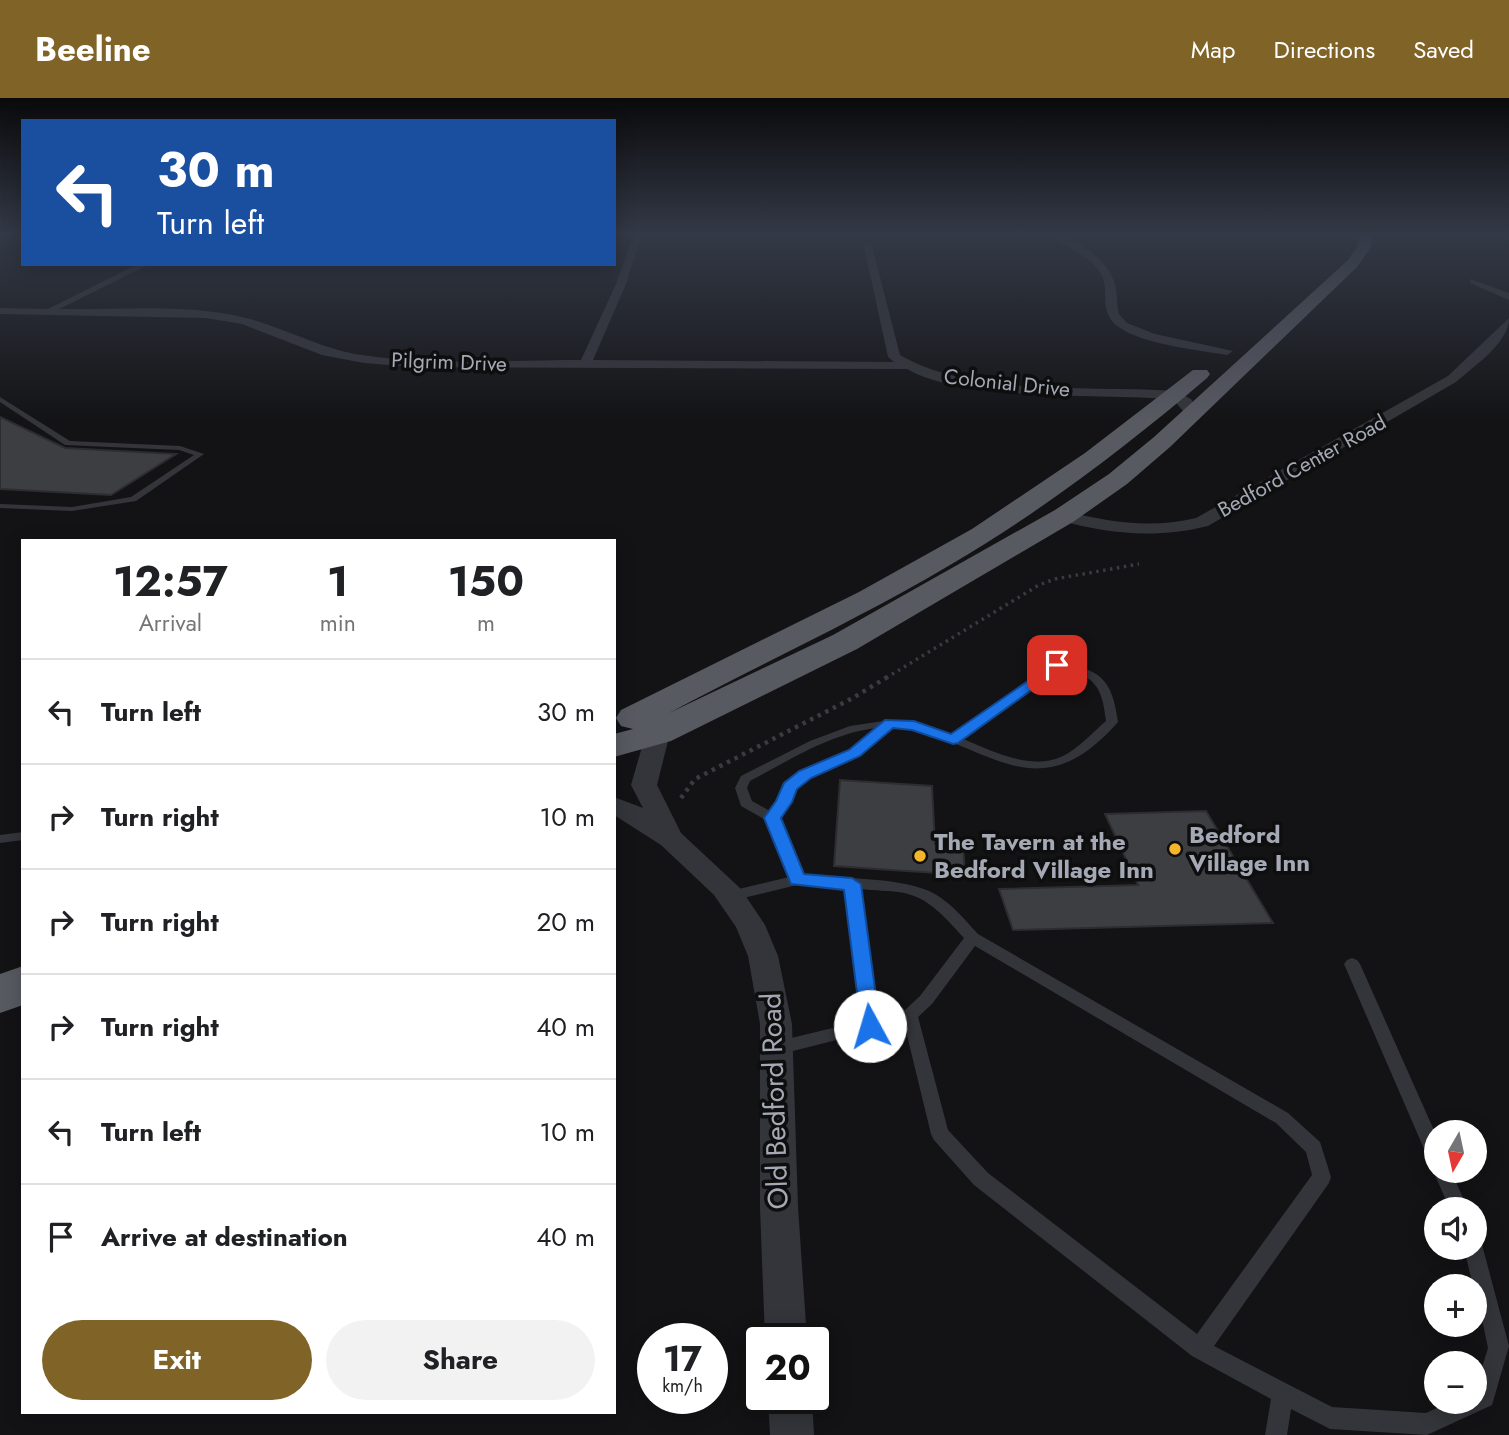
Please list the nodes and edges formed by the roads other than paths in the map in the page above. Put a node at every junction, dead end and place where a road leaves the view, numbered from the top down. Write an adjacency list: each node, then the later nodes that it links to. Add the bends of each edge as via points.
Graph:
1 (77, 296): 9 (street)
2 (615, 296): 13 (street)
3 (880, 296): 14 (street, via 894,357)
4 (1111, 296): 12 (street, via 1113,316 1122,325)
5 (1291, 296): 7 (highway)
6 (1312, 296): 17 (highway)
7 (1284, 303)
8 (0, 311): 9 (street, Pilgrim Drive)
9 (46, 311): 13 (street, Pilgrim Drive, via 161,312 244,321 322,351 364,359)
10 (1509, 321): 19 (street, Bedford Center Road, via 1452,379 1202,522 1149,532)
11 (1244, 337): 12 (highway)
12 (1227, 351): 17 (highway)
13 (585, 365): 14 (street, Pilgrim Drive)
14 (906, 366): 15 (street, Colonial Drive, via 983,384)
15 (1113, 392): 17 (street, Colonial Drive); 17 (street, Colonial Drive)
16 (0, 399): 18 (lane, via 68,443 180,448 200,454 133,499 72,509)
17 (1176, 406): 19 (highway, via 1118,479); 21 (highway, via 947,554)
18 (0, 506)
19 (1064, 516): 22 (highway, via 845,642)
20 (890, 723): 23 (lane); 26 (lane, via 855,753 789,786); 26 (lane, via 837,732 745,779 741,788 747,803)
21 (616, 728)
22 (658, 733): 24 (highway); 28 (street, via 644,785)
23 (953, 740): 23 (lane, via 1027,766 1063,761 1112,722 1109,694 1094,676 1057,665)
24 (616, 745)
25 (616, 806): 28 (street, Old Bedford Road)
26 (772, 818): 30 (lane)
27 (21, 836): 29 (lane)
28 (671, 836): 32 (street, Old Bedford Road)
29 (0, 839)
30 (797, 880): 31 (lane); 32 (lane)
31 (852, 884): 33 (lane, via 906,888 928,896); 38 (lane)
32 (731, 895): 39 (street, Old Bedford Road, via 763,959)
33 (973, 938): 37 (lane); 43 (lane, via 1282,1118 1314,1148 1322,1177)
34 (1352, 964): 40 (lane)
35 (21, 986): 36 (highway)
36 (0, 994)
37 (910, 1015): 38 (lane); 43 (lane, via 940,1134 981,1179)
38 (870, 1026): 39 (lane)
39 (777, 1048): 42 (street, Old Bedford Road)
40 (1424, 1128)
41 (1477, 1260): 44 (lane, via 1499,1348)
42 (785, 1323)
43 (1199, 1349): 45 (lane)
44 (1487, 1387)
45 (1283, 1394): 47 (lane, via 1330,1419 1427,1424); 49 (lane)
46 (791, 1414): 48 (street)
47 (1447, 1414)
48 (792, 1435)
49 (1276, 1435)

